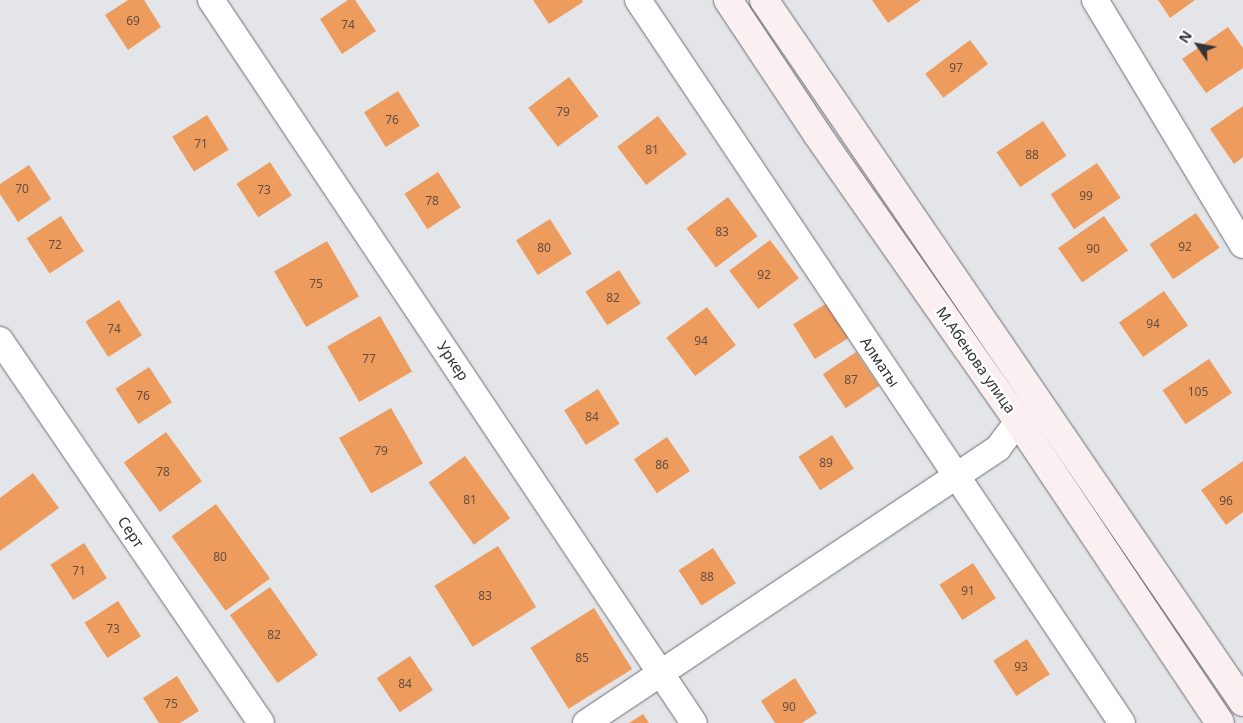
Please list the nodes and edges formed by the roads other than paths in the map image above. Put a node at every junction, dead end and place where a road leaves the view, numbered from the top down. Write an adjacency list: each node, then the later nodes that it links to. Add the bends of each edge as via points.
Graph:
1 (211, 0): 10 (street, Уркер)
2 (638, 0): 9 (street, Алматы)
3 (728, 0): 8 (main road, М.Абенова улица, via 822,142)
4 (764, 0): 11 (main road, М.Абенова улица)
5 (1095, 0): 6 (street)
6 (1243, 245)
7 (0, 340): 12 (street, Серт)
8 (1018, 421): 9 (street, via 998,448); 16 (main road, М.Абенова улица)
9 (956, 476): 10 (street); 15 (street, Алматы)
10 (661, 673): 13 (street); 14 (street, Уркер)
11 (1243, 702)
12 (261, 723)
13 (586, 723)
14 (694, 723)
15 (1122, 723)
16 (1220, 723)

